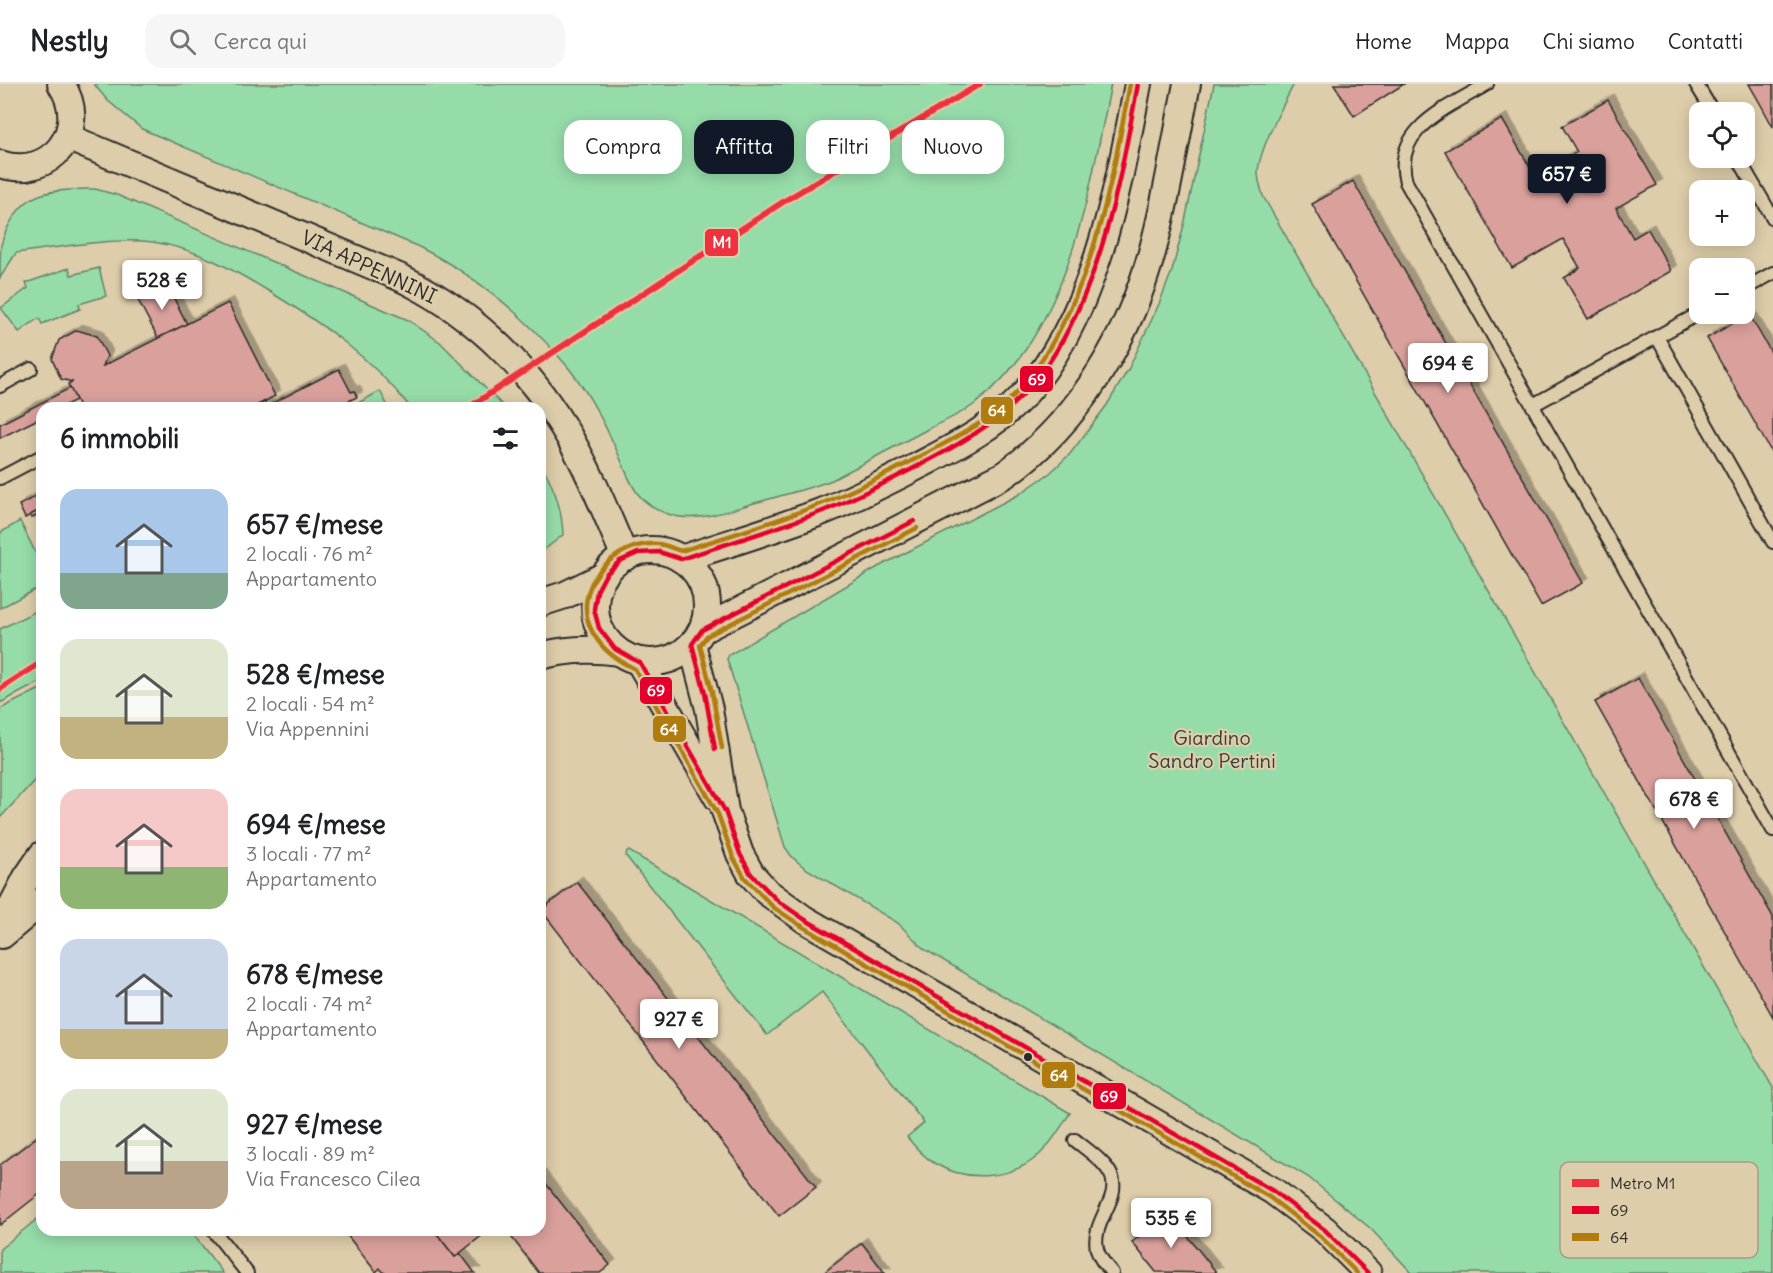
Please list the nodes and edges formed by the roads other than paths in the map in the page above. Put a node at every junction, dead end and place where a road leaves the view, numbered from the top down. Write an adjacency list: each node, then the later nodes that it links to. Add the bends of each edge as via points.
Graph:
1 (1138, 84): 24 (street, via 1119,185 1094,269 1062,340 1024,394 965,442 867,492 808,517)
2 (1187, 84): 27 (street, via 1145,275 1116,342 1066,419 1031,455 1004,475)
3 (1487, 84): 19 (lane, via 1416,130 1402,168 1406,182)
4 (1696, 84): 6 (lane)
5 (65, 88): 7 (street, via 72,113)
6 (1707, 102)
7 (67, 137): 9 (street, via 57,152 42,163); 17 (street, VIA APPENNINI, via 423,288 483,331 520,368)
8 (1744, 168): 10 (lane)
9 (4, 173)
10 (1773, 218)
11 (1773, 273): 12 (lane)
12 (1755, 283)
13 (1689, 319): 14 (lane)
14 (1657, 337): 19 (lane); 22 (lane)
15 (31, 369): 16 (lane)
16 (0, 386)
17 (545, 402)
18 (546, 403): 23 (street, VIA APPENNINI, via 575,447)
19 (1533, 405): 31 (lane)
20 (36, 459): 21 (lane)
21 (0, 478)
22 (1773, 542)
23 (625, 557): 24 (street, via 653,550); 25 (street)
24 (681, 559): 27 (street, via 697,574 706,593 706,615)
25 (604, 576): 26 (street); 29 (street, via 596,596 596,616 604,636)
26 (546, 601)
27 (697, 637): 29 (street, via 669,660); 30 (street)
28 (546, 655): 29 (street, via 585,648)
29 (629, 657): 30 (street)
30 (725, 811): 40 (street, via 746,865 777,901 1273,1191 1325,1230)
31 (1773, 830)
32 (36, 864): 34 (street)
33 (36, 906): 35 (street)
34 (0, 929)
35 (0, 938)
36 (1075, 1140): 39 (lane, via 1112,1176 1114,1187 1096,1237 1097,1250)
37 (218, 1236): 38 (lane)
38 (247, 1273)
39 (1112, 1273)
40 (1368, 1273)

